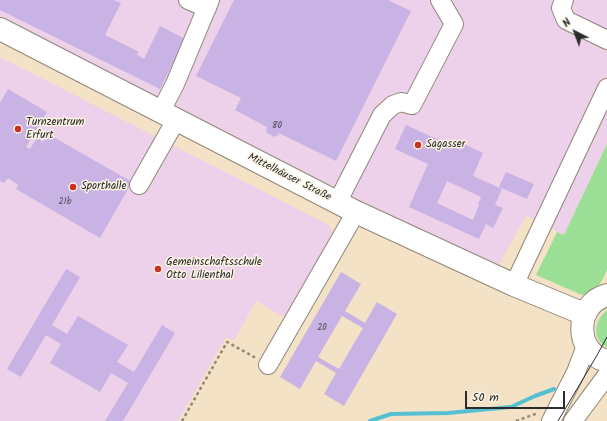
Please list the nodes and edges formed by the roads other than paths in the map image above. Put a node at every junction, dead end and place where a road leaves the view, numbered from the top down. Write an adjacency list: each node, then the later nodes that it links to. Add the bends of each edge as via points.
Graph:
1 (188, 0): 4 (street)
2 (440, 0): 10 (street, via 454,24 412,105 401,102 393,105 382,115)
3 (564, 0): 6 (street, via 561,8 566,20)
4 (209, 4): 8 (street, via 175,84)
5 (0, 29): 8 (main road, Mittelhäuser Straße)
6 (607, 40)
7 (607, 88): 11 (street)
8 (168, 116): 9 (street); 10 (main road, Mittelhäuser Straße)
9 (139, 185)
10 (346, 207): 11 (main road, Mittelhäuser Straße); 16 (street)
11 (514, 285): 13 (main road, Mittelhäuser Straße)
12 (607, 295): 13 (main road, via 596,300)
13 (584, 314): 14 (main road, via 582,336)
14 (586, 346): 15 (main road, via 596,357); 18 (street, via 560,402)
15 (607, 362)
16 (268, 365)
17 (607, 375): 19 (street)
18 (548, 416)
19 (573, 421)

